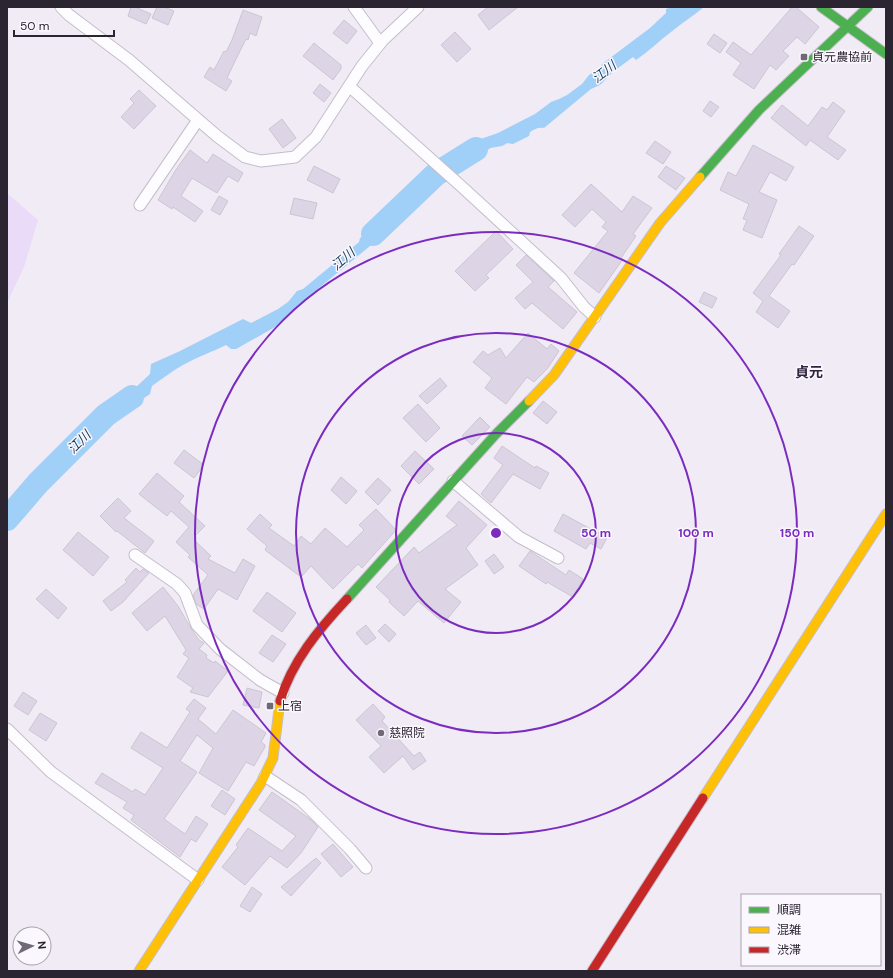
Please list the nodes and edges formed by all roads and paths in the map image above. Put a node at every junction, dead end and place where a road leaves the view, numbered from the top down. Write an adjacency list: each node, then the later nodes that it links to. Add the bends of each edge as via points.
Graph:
1 (61, 7): 10 (street, via 129,60)
2 (354, 7): 7 (street)
3 (418, 7): 7 (street)
4 (821, 7): 6 (street)
5 (868, 7): 6 (street)
6 (847, 27): 8 (street); 12 (street, via 759,110 670,211)
7 (380, 43): 9 (street)
8 (886, 54)
9 (349, 86): 10 (street, via 316,138 295,156 261,161 245,157); 12 (street, via 560,278)
10 (198, 120): 11 (street)
11 (140, 205)
12 (594, 317): 13 (street, via 554,375)
13 (453, 481): 16 (street, via 519,537); 17 (street, via 319,629 299,658)
14 (886, 514): 23 (street)
15 (135, 555): 17 (street, via 186,593 197,625 220,649 260,680)
16 (558, 558)
17 (283, 693): 19 (street, via 273,758)
18 (7, 729): 21 (street, via 51,772)
19 (265, 776): 20 (street, via 301,800); 21 (street)
20 (366, 868)
21 (198, 880): 22 (street)
22 (138, 971)
23 (592, 971)

